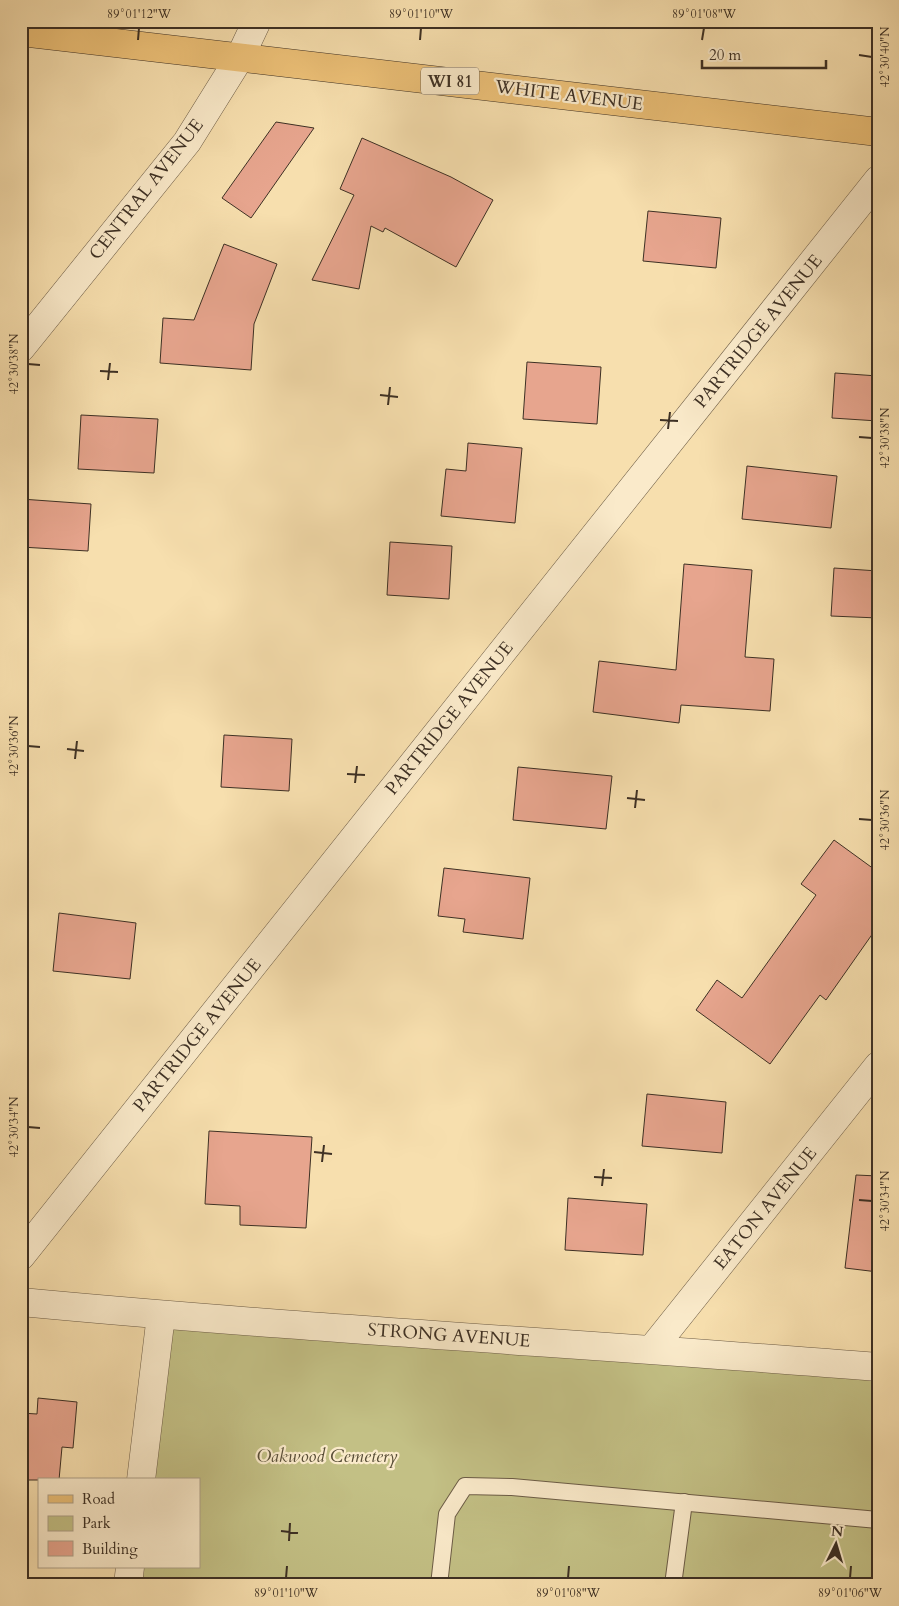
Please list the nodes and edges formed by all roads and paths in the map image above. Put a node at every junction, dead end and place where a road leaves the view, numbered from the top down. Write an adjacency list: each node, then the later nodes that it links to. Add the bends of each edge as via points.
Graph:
1 (257, 21): 3 (street, CENTRAL AVENUE)
2 (21, 32): 3 (main road, WHITE AVENUE / WI 81)
3 (240, 57): 4 (main road, WHITE AVENUE / WI 81); 6 (street, CENTRAL AVENUE, via 187,142)
4 (878, 132)
5 (878, 180): 8 (street, PARTRIDGE AVENUE)
6 (21, 348)
7 (878, 1066): 11 (street, EATON AVENUE)
8 (21, 1256)
9 (21, 1302): 10 (street, STRONG AVENUE)
10 (161, 1315): 11 (street, STRONG AVENUE); 13 (street)
11 (652, 1349): 12 (street, STRONG AVENUE)
12 (878, 1367)
13 (141, 1478)
14 (684, 1502): 15 (lane); 18 (lane, via 465,1486 447,1514); 19 (lane)
15 (878, 1520)
16 (130, 1568): 17 (street)
17 (128, 1585)
18 (439, 1585)
19 (673, 1585)

